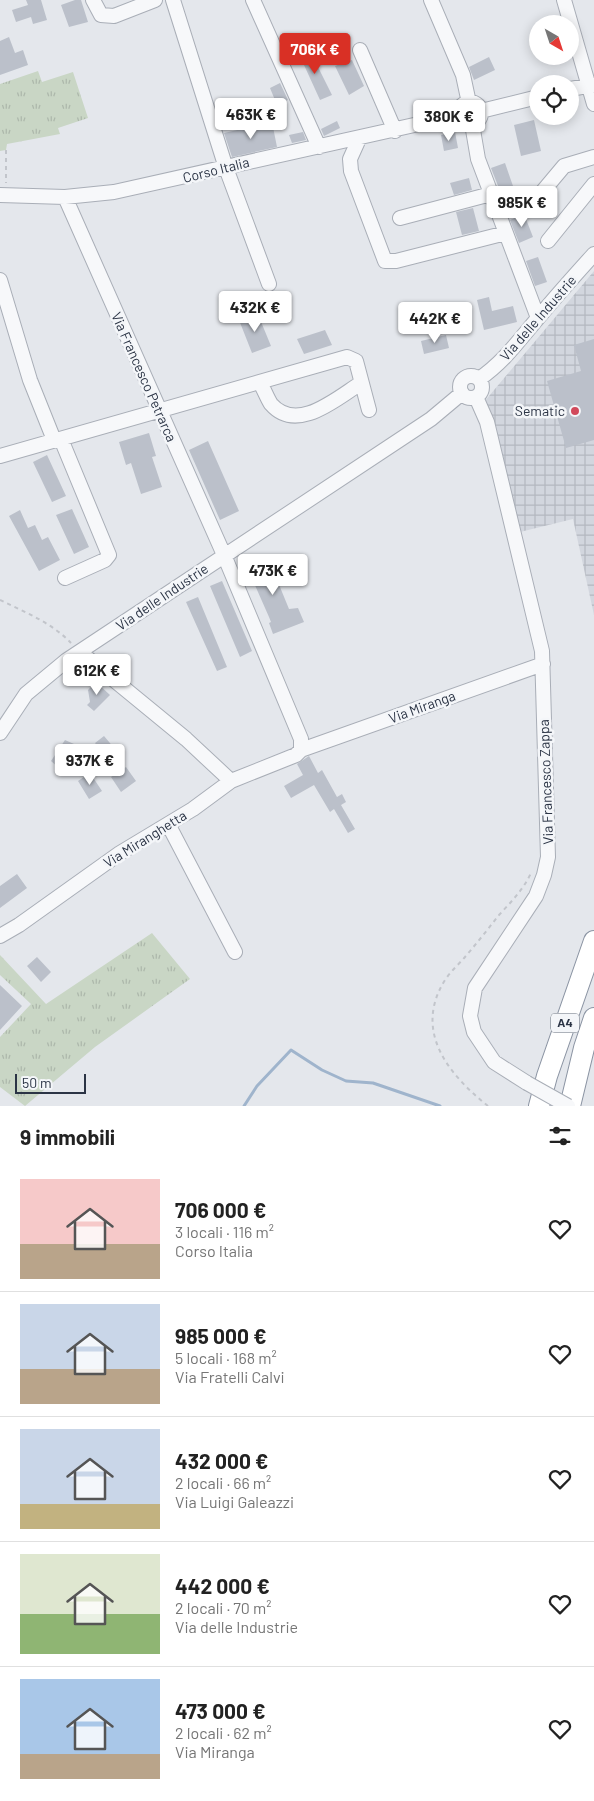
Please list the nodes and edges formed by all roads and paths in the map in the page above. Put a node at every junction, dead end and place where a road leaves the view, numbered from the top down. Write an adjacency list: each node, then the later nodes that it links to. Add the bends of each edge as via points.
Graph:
1 (93, 0): 2 (street, via 101,15 114,16)
2 (155, 0)
3 (173, 0): 20 (street)
4 (253, 0): 17 (street)
5 (431, 0): 10 (street, via 463,75)
6 (564, 0): 8 (street)
7 (360, 50): 15 (street)
8 (591, 85): 11 (street)
9 (529, 99): 12 (street)
10 (469, 103): 12 (street, via 475,104); 13 (street, via 461,107)
11 (594, 104)
12 (480, 111): 14 (street, via 479,119)
13 (459, 115): 14 (street, via 465,123); 15 (street, Corso Italia)
14 (472, 124): 22 (street, via 478,160)
15 (395, 131): 16 (street, Corso Italia)
16 (359, 139): 17 (street, Corso Italia); 27 (street, via 350,159 351,171 385,261)
17 (319, 147): 20 (street, Corso Italia)
18 (6, 150): 23 (path)
19 (594, 157): 25 (street, via 564,166)
20 (226, 168): 24 (street, Corso Italia, via 114,192); 31 (street)
21 (594, 184): 28 (street)
22 (491, 194): 26 (street); 27 (street)
23 (3, 195): 24 (street, Corso Italia)
24 (66, 197): 39 (street, Via Francesco Petrarca)
25 (538, 197)
26 (400, 218)
27 (506, 233): 32 (street)
28 (548, 241)
29 (594, 254): 32 (street, Via delle Industrie)
30 (0, 280): 33 (street)
31 (269, 284)
32 (538, 318): 34 (street, Via delle Industrie, via 510,354)
33 (6, 319): 41 (street)
34 (479, 379): 37 (street, Via delle Industrie, via 470,375 464,378 460,387); 38 (street, via 482,389)
35 (260, 383): 36 (street, via 347,357 356,361); 36 (street, via 271,404 285,414 299,415 317,412); 39 (street)
36 (361, 383): 40 (street)
37 (462, 393): 38 (street, via 470,398); 43 (street, Via delle Industrie, via 431,419)
38 (476, 397): 47 (street, Via Francesco Zappa, via 486,422)
39 (158, 410): 41 (street); 43 (street, Via Francesco Petrarca)
40 (369, 410)
41 (57, 439): 42 (street); 44 (street, via 108,554 105,560)
42 (0, 456)
43 (224, 556): 46 (street, Via delle Industrie); 49 (street, via 301,739)
44 (65, 578)
45 (0, 600): 46 (path, via 40,620 74,646 80,642)
46 (82, 650): 48 (street, Via delle Industrie, via 26,694); 50 (street)
47 (543, 664): 49 (street, Via Miranga); 57 (street, Via Francesco Zappa, bridge, via 548,857 536,896 475,988 470,1016 474,1032 494,1062)
48 (0, 733)
49 (299, 752): 50 (street, Via Miranghetta)
50 (231, 781): 51 (street, Via Miranghetta)
51 (168, 824): 52 (street, Via Miranghetta); 54 (street)
52 (0, 936)
53 (594, 941): 56 (highway, A4)
54 (235, 952)
55 (594, 1018): 57 (highway, A4)
56 (539, 1106)
57 (569, 1106)

